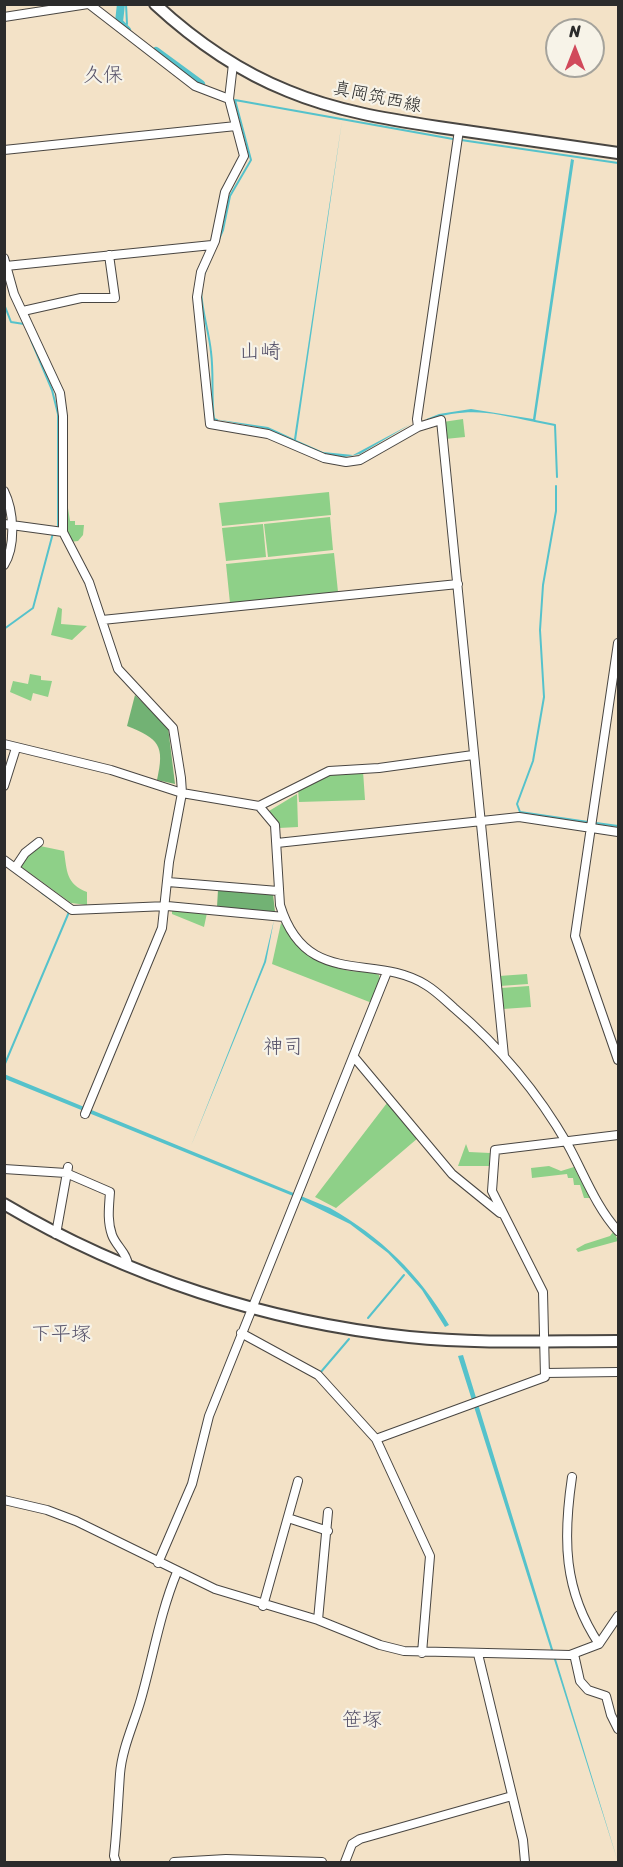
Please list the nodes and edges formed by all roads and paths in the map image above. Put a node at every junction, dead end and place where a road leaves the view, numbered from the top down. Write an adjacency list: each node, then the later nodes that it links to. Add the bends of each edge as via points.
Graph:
1 (89, 4): 3 (street); 5 (street, via 195,86)
2 (155, 4): 4 (street, 真岡筑西線, via 183,30)
3 (4, 17)
4 (233, 64): 5 (street); 7 (street, 真岡筑西線, via 286,91 333,106)
5 (229, 99): 6 (street)
6 (236, 126): 8 (street); 10 (street, via 244,156 225,192)
7 (459, 130): 9 (street, 真岡筑西線); 14 (street)
8 (4, 150)
9 (618, 153)
10 (212, 245): 11 (street); 14 (street, via 201,272 197,297 210,424 268,434 324,458 346,462 360,460)
11 (109, 255): 12 (street); 13 (street, via 115,298 81,298)
12 (5, 262): 13 (street)
13 (23, 311): 17 (street, via 60,393)
14 (418, 427): 19 (street, via 441,420)
15 (4, 491): 16 (street)
16 (8, 524): 17 (street); 18 (street, via 10,556)
17 (63, 532): 20 (street, via 89,582)
18 (4, 565)
19 (458, 584): 20 (street); 24 (street)
20 (102, 620): 26 (street, via 118,669 173,728)
21 (618, 643): 29 (street)
22 (4, 744): 23 (street)
23 (16, 748): 25 (street); 26 (street, via 111,770)
24 (473, 755): 27 (street, via 329,771); 28 (street)
25 (4, 786)
26 (182, 793): 27 (street); 35 (street)
27 (259, 806): 32 (street, via 275,825)
28 (481, 822): 29 (street, via 519,818); 32 (street); 40 (street)
29 (590, 828): 30 (street); 42 (street, via 575,936)
30 (618, 832)
31 (39, 842): 34 (street)
32 (277, 843): 36 (street)
33 (4, 860): 34 (street)
34 (15, 868): 37 (street, via 72,910)
35 (168, 882): 36 (street); 37 (street)
36 (278, 891): 38 (street)
37 (167, 906): 38 (street); 43 (street, via 162,928)
38 (284, 917): 39 (street, via 314,955)
39 (387, 972): 40 (street, via 427,985); 41 (street)
40 (504, 1056): 45 (street, via 534,1092)
41 (354, 1057): 49 (street, via 452,1174); 53 (street)
42 (618, 1060)
43 (87, 1110)
44 (618, 1135): 45 (street)
45 (567, 1143): 49 (street, via 495,1150 492,1191); 50 (street, via 606,1218)
46 (4, 1169): 47 (street)
47 (67, 1170): 51 (street); 52 (street, via 110,1192 111,1230)
48 (4, 1204): 51 (street)
49 (503, 1216): 55 (street, via 543,1292)
50 (618, 1231)
51 (56, 1234): 52 (street)
52 (128, 1265): 53 (street, via 181,1287)
53 (252, 1308): 54 (street); 55 (street, via 327,1325 408,1337)
54 (242, 1333): 59 (street, via 318,1376); 66 (street, via 209,1416 192,1484)
55 (543, 1341): 56 (street); 58 (street)
56 (618, 1341)
57 (618, 1372): 58 (street)
58 (545, 1373): 59 (street, via 545,1377)
59 (376, 1439): 72 (street, via 430,1557)
60 (572, 1477): 71 (street, via 566,1563 583,1620)
61 (297, 1481): 64 (street)
62 (4, 1500): 66 (street, via 76,1521)
63 (328, 1512): 65 (street)
64 (288, 1518): 65 (street); 68 (street)
65 (328, 1531): 70 (street)
66 (158, 1563): 67 (street)
67 (177, 1572): 68 (street); 77 (street, via 124,1753)
68 (263, 1606): 70 (street)
69 (618, 1616): 71 (street)
70 (318, 1620): 72 (street, via 380,1645)
71 (599, 1644): 74 (street)
72 (422, 1653): 73 (street)
73 (478, 1654): 74 (street); 76 (street)
74 (574, 1654): 75 (street, via 580,1681 588,1690 606,1696)
75 (618, 1729)
76 (512, 1796): 80 (street, via 360,1839 352,1844); 81 (street)
77 (116, 1863)
78 (174, 1863): 79 (street, via 226,1859)
79 (322, 1863)
80 (345, 1863)
81 (525, 1863)

